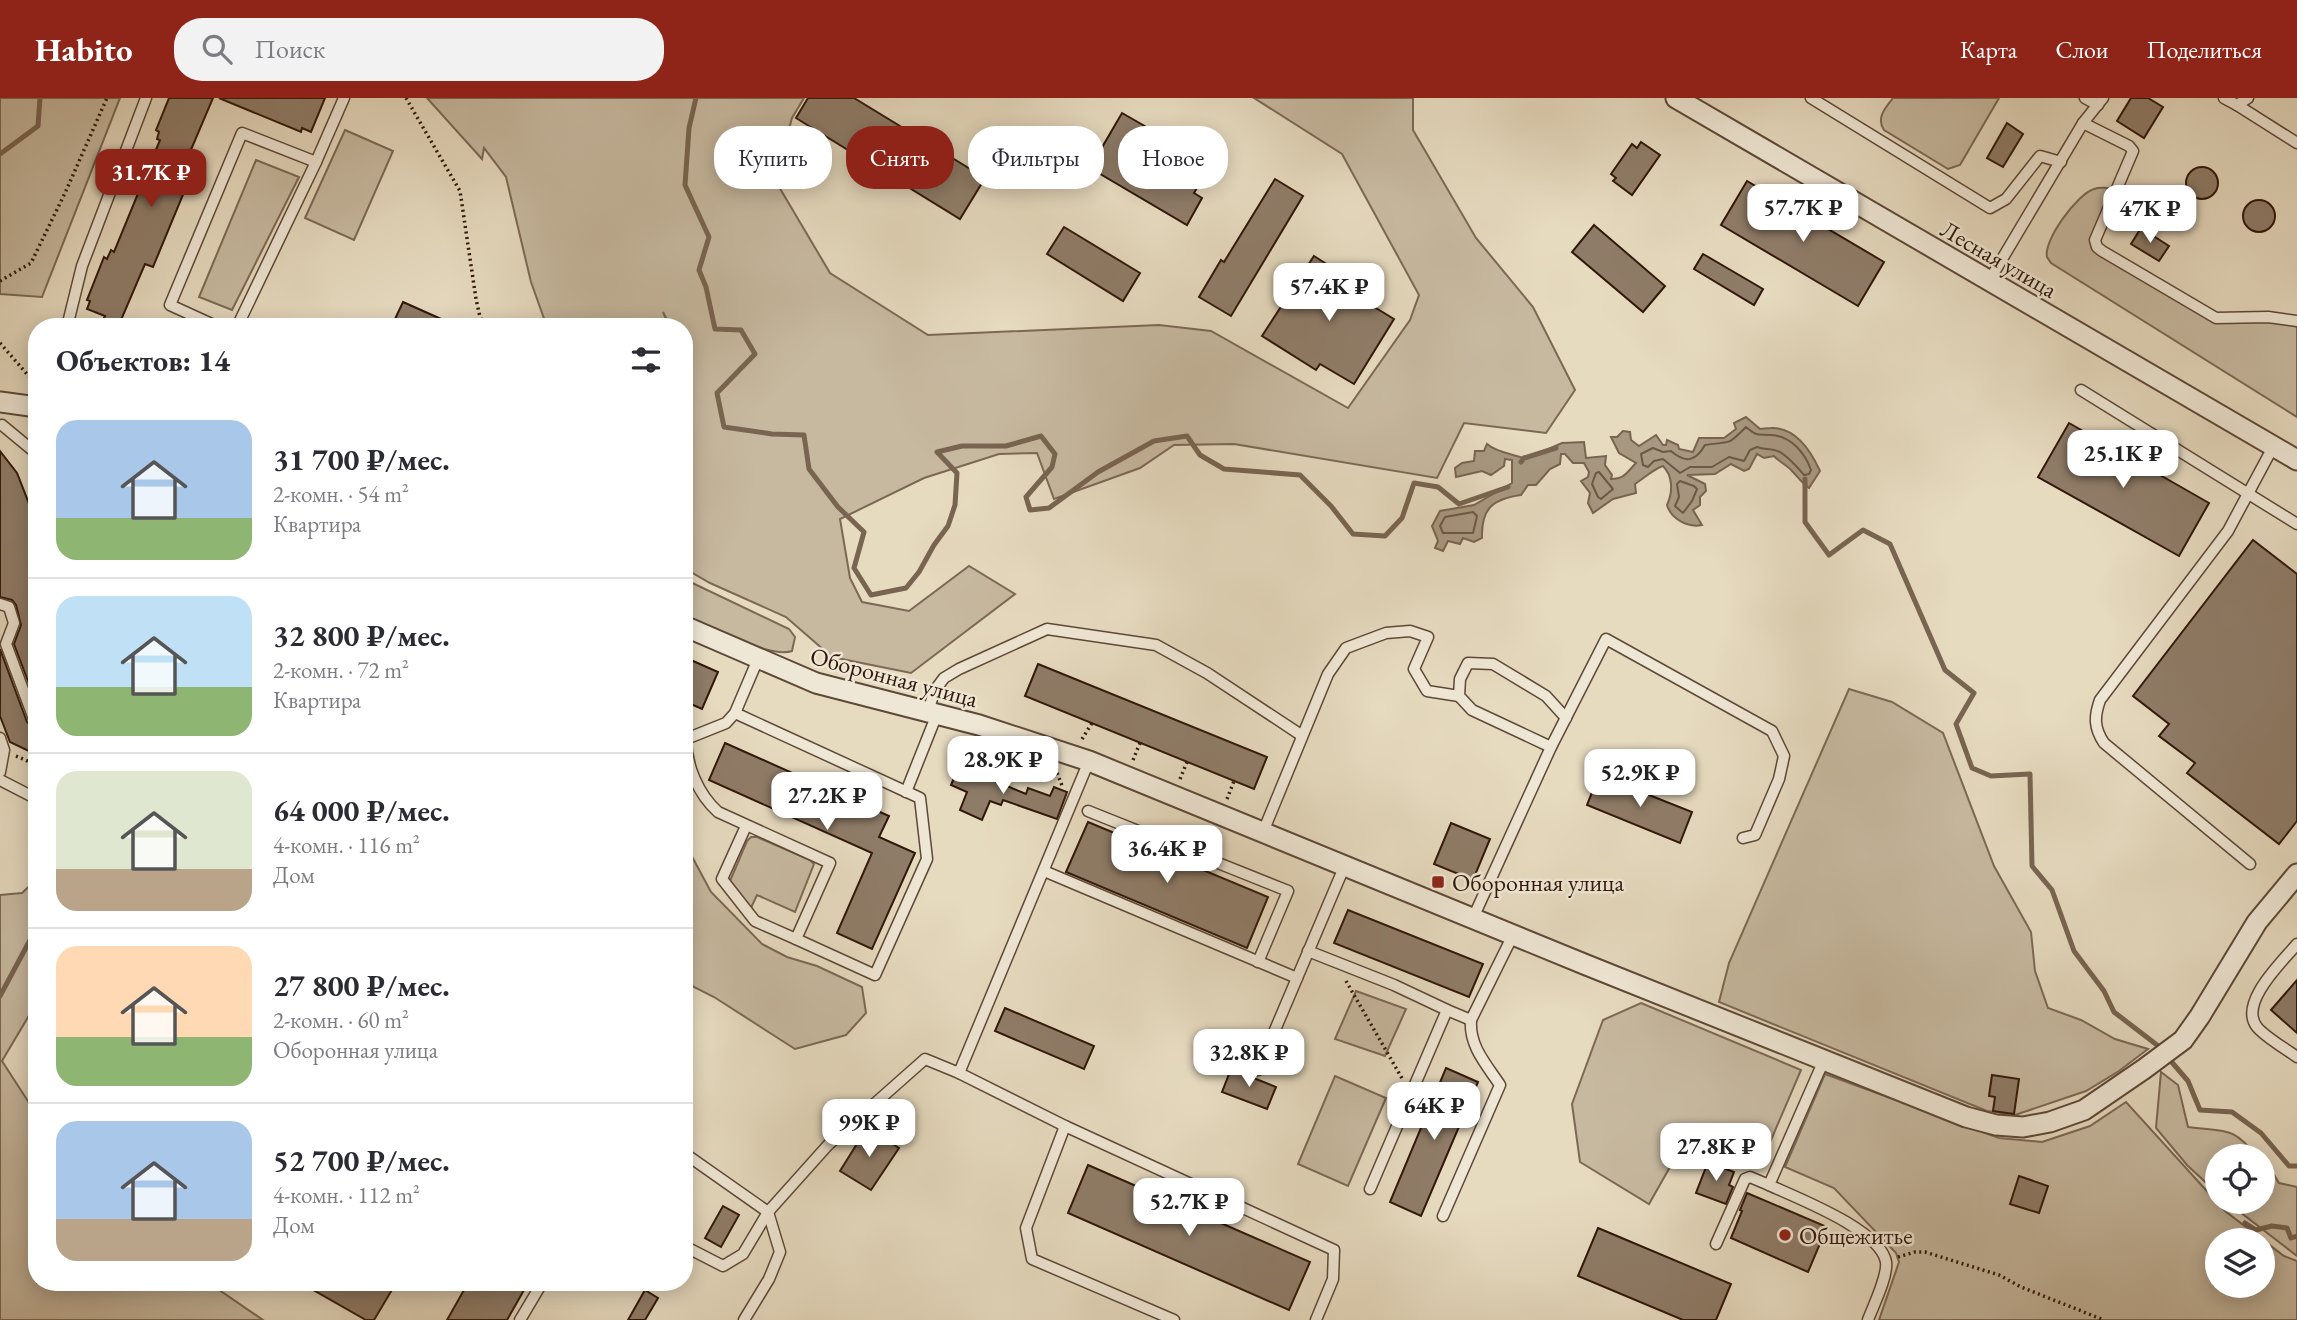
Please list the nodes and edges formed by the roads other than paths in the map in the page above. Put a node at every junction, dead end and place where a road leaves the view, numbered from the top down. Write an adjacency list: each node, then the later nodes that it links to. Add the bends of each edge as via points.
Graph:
1 (146, 98): 15 (lane, via 82,266)
2 (344, 98): 12 (lane)
3 (1676, 98): 14 (street, Лесная улица)
4 (1811, 98): 13 (lane, via 1990,208 2006,199 2040,156)
5 (2085, 98): 8 (lane)
6 (2224, 98): 9 (lane)
7 (2248, 98): 9 (lane)
8 (2100, 102): 10 (lane)
9 (2237, 106): 11 (lane)
10 (2083, 123): 13 (lane); 18 (lane, via 2133,151 2096,235 2097,247 2216,318)
11 (2297, 143)
12 (316, 162): 16 (lane, via 242,133 170,305); 17 (lane)
13 (2061, 162): 14 (lane)
14 (1989, 281): 24 (street, Лесная улица)
15 (69, 318)
16 (199, 318)
17 (241, 318)
18 (2297, 321)
19 (2081, 390): 26 (lane)
20 (4, 402): 21 (street); 22 (lane)
21 (28, 406)
22 (1, 427): 23 (lane)
23 (28, 447)
24 (2273, 447): 25 (street, Лесная улица); 26 (lane)
25 (2297, 460)
26 (2249, 493): 27 (lane); 50 (lane, via 2228,531 2100,700 2095,714 2096,730 2104,743)
27 (2297, 524)
28 (0, 604): 32 (lane, via 9,607 15,623 6,643)
29 (693, 629): 30 (street, Оборонная улица)
30 (758, 659): 33 (lane); 34 (street, Оборонная улица, via 816,683)
31 (1459, 696): 35 (lane, via 1468,663 1493,664 1546,696); 37 (lane, via 1427,691 1420,681 1414,669 1428,637 1410,631 1386,633 1346,648 1328,674); 39 (lane, via 1472,710)
32 (28, 703)
33 (735, 713): 36 (lane, via 726,723); 44 (lane)
34 (933, 713): 37 (lane, via 935,690 944,678 1047,629 1156,645); 40 (street, Оборонная улица); 44 (lane)
35 (1566, 718): 39 (lane); 49 (lane, via 1606,639 1772,731 1784,756 1779,779 1755,835)
36 (693, 735)
37 (1301, 735): 48 (lane)
38 (0, 738): 42 (lane, via 4,750)
39 (1551, 747): 54 (lane)
40 (1082, 754): 48 (street, Оборонная улица); 52 (lane)
41 (693, 771): 47 (lane, via 709,804)
42 (0, 772)
43 (0, 780): 45 (lane)
44 (906, 792): 56 (lane, via 920,798 927,859 875,975)
45 (28, 794)
46 (1088, 811): 59 (lane, via 1288,891)
47 (746, 825): 56 (lane, via 722,879 755,921); 56 (lane, via 830,863)
48 (1263, 832): 51 (street, Оборонная улица)
49 (1743, 838)
50 (2250, 864)
51 (1345, 865): 54 (street, Оборонная улица); 58 (lane)
52 (1044, 871): 59 (lane); 66 (lane)
53 (2297, 874): 64 (street, Оборонная улица, via 2257,922 2183,1040 2084,1110 2023,1128 1996,1125)
54 (1473, 918): 55 (street, Оборонная улица)
55 (1513, 935): 62 (lane); 64 (street, Оборонная улица)
56 (796, 939)
57 (2297, 944): 63 (lane, via 2254,997 2252,1011 2256,1027)
58 (1308, 951): 60 (lane); 61 (lane)
59 (1258, 962): 60 (lane)
60 (1297, 978): 65 (lane)
61 (1447, 1010): 62 (lane); 70 (lane)
62 (1471, 1020): 72 (lane, via 1474,1045 1500,1085)
63 (2297, 1057)
64 (1824, 1060): 69 (lane)
65 (1258, 1070)
66 (959, 1073): 67 (lane); 71 (lane, via 925,1059 828,1145)
67 (1065, 1126): 78 (lane, via 1026,1228 1032,1259); 79 (lane, via 1334,1250 1333,1279)
68 (693, 1159): 71 (lane)
69 (1769, 1185): 73 (lane, via 1745,1179); 80 (lane, via 1857,1227 1886,1261)
70 (1370, 1189)
71 (768, 1212): 74 (lane, via 743,1254 723,1266); 77 (lane, via 780,1252)
72 (1443, 1216)
73 (1716, 1244)
74 (693, 1251)
75 (537, 1291): 76 (lane)
76 (520, 1320)
77 (744, 1320)
78 (1174, 1320)
79 (1316, 1320)
80 (1868, 1320)

